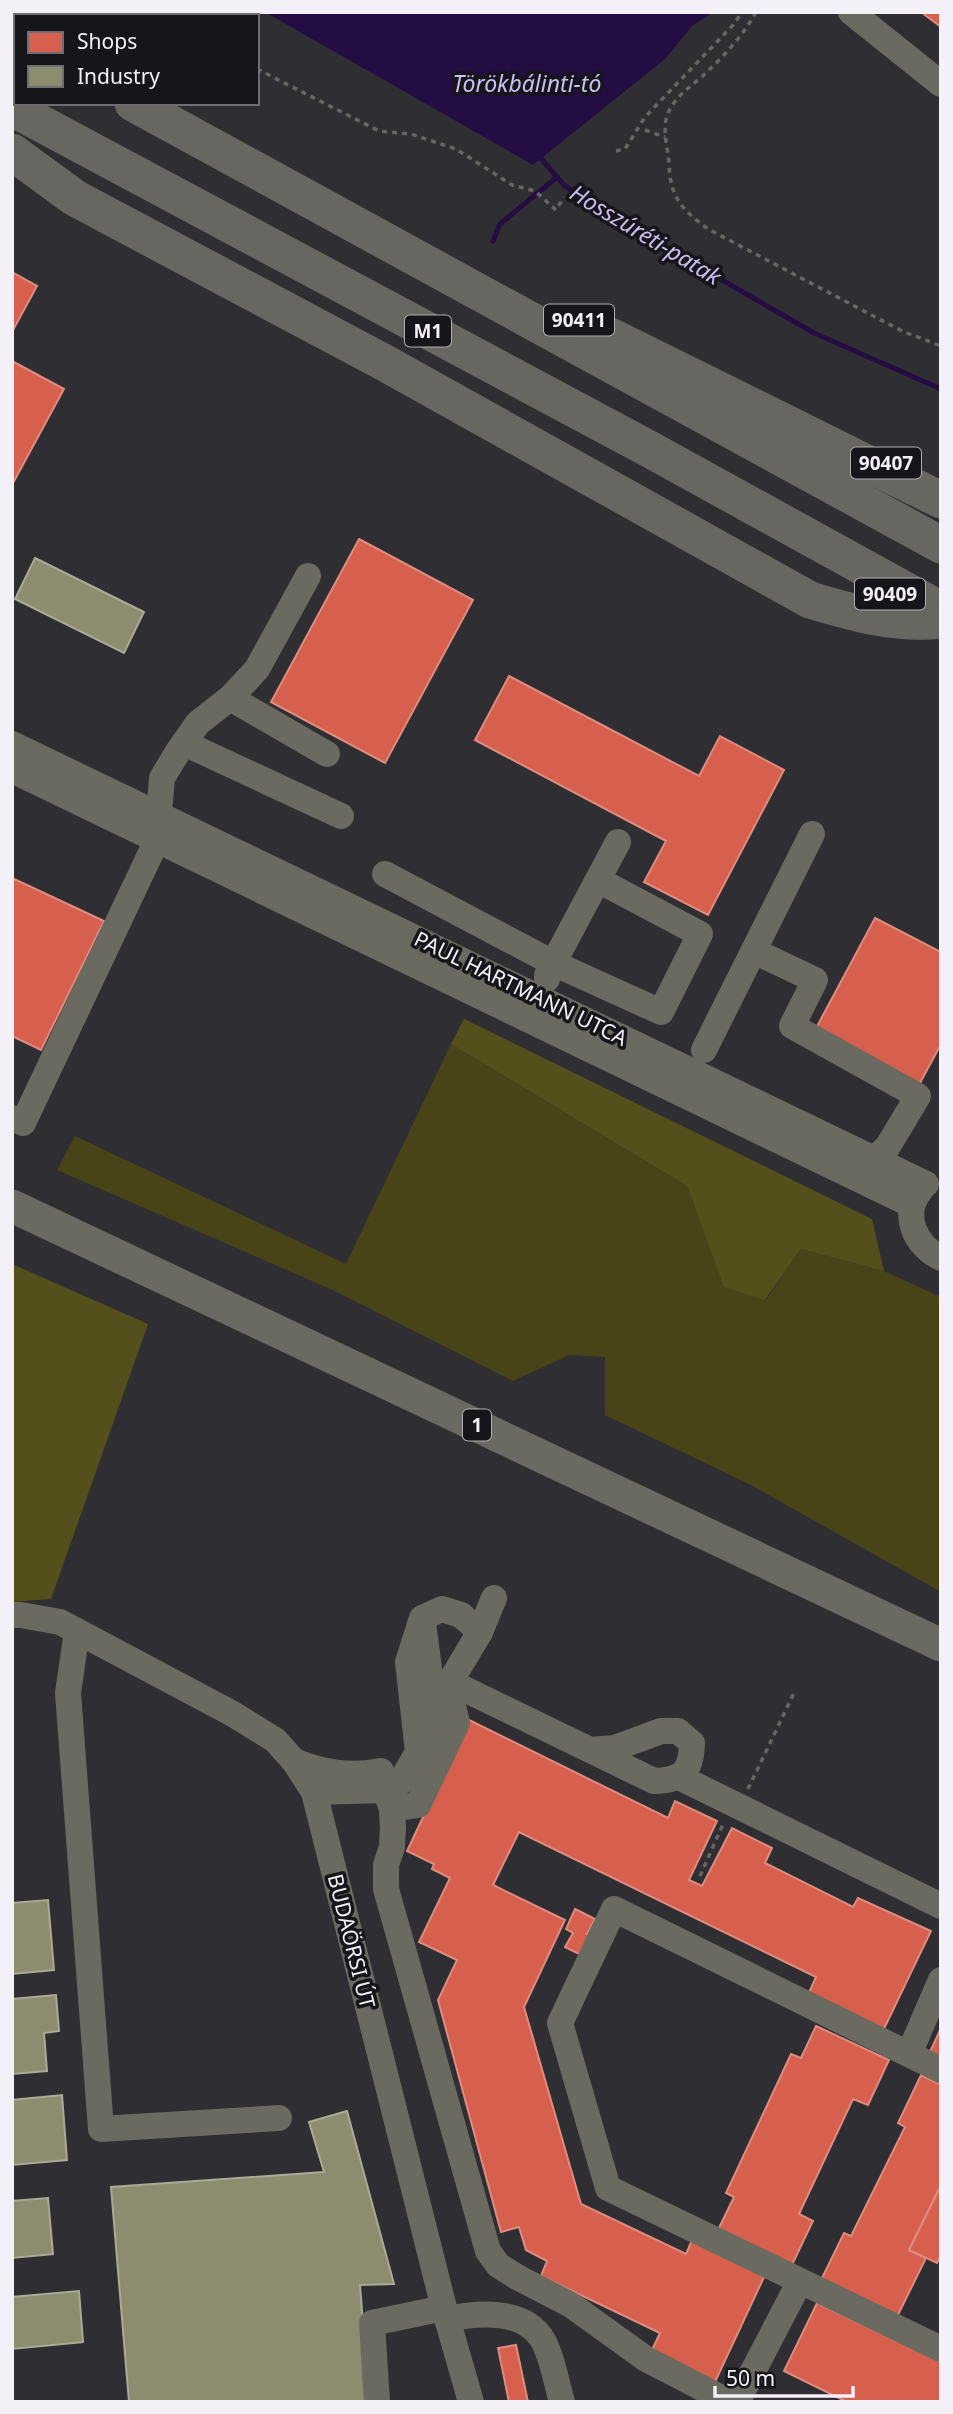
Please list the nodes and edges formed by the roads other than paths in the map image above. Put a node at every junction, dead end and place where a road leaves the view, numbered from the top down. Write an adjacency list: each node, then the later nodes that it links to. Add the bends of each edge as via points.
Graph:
1 (851, 12): 2 (street)
2 (941, 84)
3 (137, 105): 6 (highway)
4 (12, 108): 11 (highway, M1)
5 (12, 152): 14 (highway, via 75,198 385,363 810,600 866,617)
6 (321, 206): 7 (highway, 90411, via 538,300); 10 (highway)
7 (832, 445): 8 (highway, 90407); 9 (highway, 90411)
8 (941, 482)
9 (941, 500)
10 (941, 545)
11 (841, 556): 13 (highway, M1); 15 (highway, 90409)
12 (308, 576): 16 (street, via 257,669)
13 (941, 610)
14 (941, 620)
15 (941, 628)
16 (230, 698): 17 (street, via 198,723); 19 (street)
17 (184, 743): 21 (street); 24 (street)
18 (12, 744): 22 (street, PAUL HARTMANN UTCA)
19 (327, 754)
20 (12, 770): 26 (street, PAUL HARTMANN UTCA)
21 (162, 778): 22 (street, via 140,790); 23 (street)
22 (117, 794): 23 (street, PAUL HARTMANN UTCA)
23 (159, 813): 32 (street, PAUL HARTMANN UTCA)
24 (341, 816)
25 (812, 834): 30 (street)
26 (146, 835): 37 (street, via 23,1123); 39 (street, PAUL HARTMANN UTCA)
27 (618, 842): 29 (street)
28 (385, 874): 31 (street)
29 (598, 880): 31 (street); 31 (street, via 700,934 661,1012)
30 (754, 951): 34 (street); 38 (street, via 815,980 792,1026 918,1096)
31 (550, 969): 32 (street); 33 (street)
32 (513, 985): 33 (street, PAUL HARTMANN UTCA)
33 (553, 1004): 35 (street, PAUL HARTMANN UTCA)
34 (705, 1051): 35 (street); 36 (street)
35 (660, 1054): 36 (street, PAUL HARTMANN UTCA)
36 (723, 1085): 38 (street, PAUL HARTMANN UTCA)
37 (12, 1118)
38 (875, 1159): 39 (street, PAUL HARTMANN UTCA)
39 (927, 1188): 41 (street, via 912,1226 920,1244)
40 (12, 1206): 47 (main road, 1)
41 (941, 1258)
42 (494, 1598): 46 (street)
43 (12, 1615): 45 (street, BUDAÖRSI ÚT, via 60,1622)
44 (422, 1618): 46 (street, via 442,1609 461,1615); 48 (street); 50 (street, via 408,1662)
45 (77, 1631): 51 (street, BUDAÖRSI ÚT, via 233,1714 275,1740); 59 (street, via 68,1693 101,2129)
46 (480, 1632): 48 (street)
47 (941, 1645)
48 (442, 1699): 49 (street); 50 (street); 53 (street, via 453,1706 457,1723 418,1805)
49 (590, 1750): 52 (street); 52 (street, via 630,1744 661,1731 678,1731 692,1743 691,1762)
50 (418, 1752): 53 (street, via 400,1783)
51 (294, 1761): 53 (street); 54 (street, BUDAÖRSI ÚT)
52 (667, 1779): 55 (street)
53 (386, 1790): 54 (street); 66 (street, via 392,1847 386,1889 488,2251 517,2277 571,2305 646,2359)
54 (314, 1792): 61 (street, BUDAÖRSI ÚT)
55 (941, 1906)
56 (941, 1980): 57 (street)
57 (909, 2054): 58 (street); 60 (street, via 614,1909 560,2022 608,2188)
58 (941, 2070)
59 (279, 2118)
60 (800, 2281): 62 (street); 67 (street)
61 (446, 2314): 63 (street, via 372,2323); 64 (street, BUDAÖRSI ÚT); 65 (street, via 493,2313 530,2327 547,2346)
62 (941, 2349)
63 (377, 2402)
64 (471, 2402)
65 (562, 2402)
66 (729, 2402)
67 (737, 2402)

